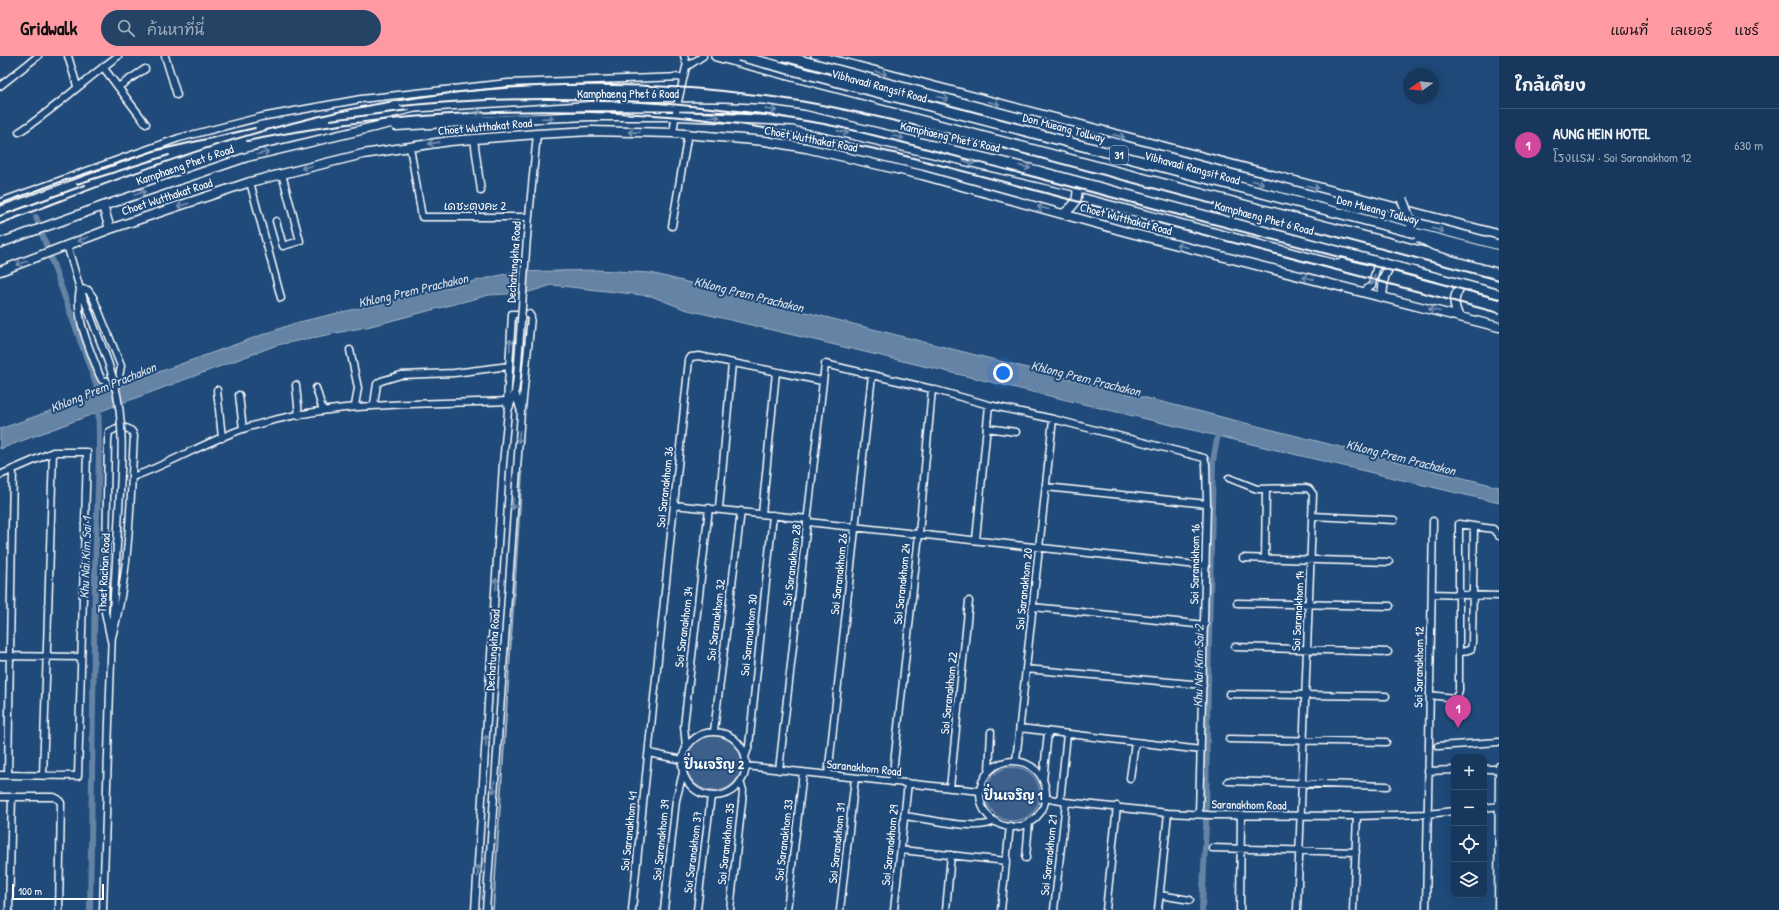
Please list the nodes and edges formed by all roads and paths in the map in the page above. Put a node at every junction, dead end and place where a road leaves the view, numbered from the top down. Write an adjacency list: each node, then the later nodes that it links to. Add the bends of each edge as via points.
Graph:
1 (38, 56): 15 (street)
2 (68, 56): 16 (street)
3 (118, 56): 12 (street)
4 (165, 56): 18 (street)
5 (684, 56): 11 (street)
6 (703, 56): 11 (street)
7 (716, 56): 46 (highway, Vibhavadi Rangsit Road / 31)
8 (739, 56): 45 (highway, Don Mueang Tollway / 31, bridge)
9 (784, 56): 44 (highway, Don Mueang Tollway / 31, one-way to 44, bridge)
10 (816, 56): 41 (highway, Vibhavadi Rangsit Road / 31, one-way to 41)
11 (686, 66): 14 (street, Kamphaeng Phet 6 Road)
12 (103, 67): 16 (street); 17 (street)
13 (145, 69): 17 (street)
14 (683, 76): 19 (street, Kamphaeng Phet 6 Road); 34 (street, via 508,83 361,99 261,117 179,138)
15 (0, 86)
16 (77, 86): 23 (street, via 37,120)
17 (118, 87): 21 (street)
18 (177, 95)
19 (676, 106): 20 (street, Kamphaeng Phet 6 Road); 22 (main road, Kamphaeng Phet 6 Road, one-way to 19, via 416,117 516,109); 53 (main road, Kamphaeng Phet 6 Road, one-way to 53, via 763,109 804,115 1040,171)
20 (675, 116): 22 (main road, Kamphaeng Phet 6 Road, one-way to 20, via 417,126 516,118); 24 (street, Kamphaeng Phet 6 Road); 31 (main road, Kamphaeng Phet 6 Road, one-way to 31, via 793,121)
21 (146, 124)
22 (383, 126): 35 (main road, Kamphaeng Phet 6 Road, one-way to 22, via 247,157)
23 (18, 132)
24 (673, 133): 25 (main road, Choet Wutthakat Road); 26 (main road, Choet Wutthakat Road, one-way to 26)
25 (688, 133): 36 (main road, Choet Wutthakat Road, one-way to 25, via 922,175 806,148); 39 (street)
26 (537, 134): 27 (main road, Choet Wutthakat Road); 37 (street, Dechatungkha Road)
27 (474, 138): 28 (main road, Choet Wutthakat Road, one-way to 28); 32 (street)
28 (410, 147): 29 (main road, Choet Wutthakat Road, one-way to 29, via 356,155); 37 (street, เดชะตุงคะ 2, via 422,217)
29 (282, 174): 30 (main road, Choet Wutthakat Road); 38 (street, via 300,241 283,246)
30 (250, 182): 40 (main road, Choet Wutthakat Road, one-way to 40); 55 (street)
31 (1077, 187): 36 (main road, via 1076,203); 47 (main road, Kamphaeng Phet 6 Road)
32 (481, 191)
33 (1402, 199): 46 (highway, bridge, via 1406,213 1420,238 1434,246)
34 (0, 202)
35 (103, 206): 40 (main road, Choet Wutthakat Road); 42 (main road, Kamphaeng Phet 6 Road)
36 (1064, 214): 52 (main road, Choet Wutthakat Road, one-way to 36)
37 (528, 217): 69 (street, Dechatungkha Road, bridge)
38 (276, 221)
39 (672, 226)
40 (110, 229): 43 (main road, Choet Wutthakat Road, one-way to 43)
41 (1499, 235)
42 (0, 243)
43 (67, 245): 49 (main road, Choet Wutthakat Road, one-way to 49); 51 (street, Thoet Rachan Road)
44 (1499, 245)
45 (1499, 255)
46 (1499, 262)
47 (1377, 265): 48 (main road, Kamphaeng Phet 6 Road); 52 (street, one-way to 52, via 1372,285)
48 (1389, 267): 50 (main road, Kamphaeng Phet 6 Road); 54 (main road, via 1384,277)
49 (0, 271)
50 (1460, 287): 56 (main road, Kamphaeng Phet 6 Road); 57 (main road, via 1454,299 1454,307)
51 (80, 289): 51 (street, via 88,290 93,297 121,366 119,377 102,380 99,374 77,303); 123 (street, Thoet Rachan Road, bridge, via 114,381 120,413 121,456)
52 (1363, 292): 54 (main road, Choet Wutthakat Road)
53 (1499, 294)
54 (1382, 297): 57 (main road, Choet Wutthakat Road, one-way to 54)
55 (280, 298)
56 (1499, 298)
57 (1459, 317): 58 (main road, Choet Wutthakat Road)
58 (1499, 327)
59 (350, 350): 74 (street, via 358,388)
60 (732, 363): 62 (street, Soi Saranakhom 36); 92 (street, Soi Saranakhom 36, via 699,356 691,357 689,360); 94 (street)
61 (508, 366): 71 (street); 72 (street, via 454,373 401,375 378,384); 77 (street, one-way to 77, via 512,314 529,314 531,317)
62 (776, 372): 64 (street, Soi Saranakhom 36); 96 (street)
63 (872, 375): 64 (street, Soi Saranakhom 28, via 825,364); 67 (street); 103 (street, Soi Saranakhom 26)
64 (822, 382): 100 (street, Soi Saranakhom 28)
65 (296, 385): 78 (street)
66 (316, 388): 75 (street)
67 (932, 389): 73 (street); 104 (street, Soi Saranakhom 24)
68 (217, 390): 83 (street)
69 (515, 392): 76 (street, Dechatungkha Road); 77 (street, Dechatungkha Road)
70 (239, 395): 81 (street)
71 (507, 401): 72 (street); 76 (street)
72 (374, 404): 74 (street)
73 (989, 405): 79 (street); 80 (street)
74 (355, 406): 75 (street)
75 (323, 411): 78 (street)
76 (508, 412): 184 (street, Dechatungkha Road, one-way to 76)
77 (521, 412): 187 (street, Dechatungkha Road, one-way to 187)
78 (299, 416): 81 (street)
79 (1053, 419): 89 (street, Soi Saranakhom 20); 91 (street, Soi Saranakhom 16, via 1204,458)
80 (987, 428): 82 (street); 106 (street)
81 (243, 430): 83 (street)
82 (1016, 432)
83 (222, 438): 87 (street)
84 (53, 452): 85 (street); 130 (street); 131 (street, via 87,452)
85 (13, 469): 86 (street); 129 (street)
86 (0, 475)
87 (135, 476)
88 (1229, 478): 90 (street, Soi Saranakhom 14, via 1248,487)
89 (1046, 487): 91 (street); 107 (street, Soi Saranakhom 20)
90 (1266, 490): 98 (street, Soi Saranakhom 14, via 1309,489 1312,494); 109 (street)
91 (1207, 504): 112 (street, Soi Saranakhom 16)
92 (674, 505): 93 (street); 151 (street, Soi Saranakhom 36)
93 (709, 508): 94 (street); 149 (street, Soi Saranakhom 34, via 684,726)
94 (719, 508): 95 (street)
95 (741, 511): 96 (street); 139 (street, Soi Saranakhom 32)
96 (762, 514): 97 (street)
97 (773, 515): 100 (street); 152 (street, Soi Saranakhom 30, via 749,746)
98 (1312, 516): 99 (street); 110 (street, Soi Saranakhom 14)
99 (1394, 520)
100 (808, 521): 103 (street); 158 (street, Soi Saranakhom 28)
101 (1433, 521): 113 (street, Soi Saranakhom 12)
102 (1474, 526): 105 (street, via 1493,528); 114 (street, via 1459,524); 115 (street)
103 (855, 527): 104 (street); 166 (street, Soi Saranakhom 26)
104 (919, 534): 106 (street); 173 (street, Soi Saranakhom 24)
105 (1499, 536)
106 (976, 540): 107 (street)
107 (1039, 547): 112 (street); 121 (street, Soi Saranakhom 20)
108 (1243, 558): 109 (street)
109 (1265, 558): 110 (street)
110 (1311, 561): 111 (street); 119 (street, Soi Saranakhom 14)
111 (1389, 562)
112 (1206, 566): 122 (street, Soi Saranakhom 16)
113 (1432, 594): 114 (street); 136 (street, Soi Saranakhom 12)
114 (1459, 595): 115 (street); 127 (street)
115 (1473, 596): 116 (street); 127 (street, via 1471,649)
116 (1499, 596)
117 (969, 601): 177 (street, Soi Saranakhom 22)
118 (1237, 603): 119 (street)
119 (1309, 606): 120 (street); 125 (street, Soi Saranakhom 14)
120 (1390, 606)
121 (1033, 607): 122 (street); 132 (street, Soi Saranakhom 20)
122 (1205, 625): 133 (street, Soi Saranakhom 16)
123 (111, 641): 123 (street, via 105,612 108,440 110,432 118,427 128,428 134,436 123,583 119,613); 212 (street, Thoet Rachan Road)
124 (1235, 647): 125 (street)
125 (1307, 650): 126 (street); 135 (street, Soi Saranakhom 14)
126 (1388, 652)
127 (1459, 653): 136 (street, via 1457,696 1447,698)
128 (0, 656): 129 (street)
129 (10, 656): 130 (street); 165 (street)
130 (46, 657): 131 (street); 167 (street)
131 (80, 657): 167 (street, via 78,776)
132 (1026, 669): 133 (street); 138 (street, Soi Saranakhom 20)
133 (1203, 685): 150 (street, Soi Saranakhom 16)
134 (1229, 694): 135 (street)
135 (1305, 695): 137 (street); 144 (street, Soi Saranakhom 14)
136 (1430, 695): 161 (street, Soi Saranakhom 12)
137 (1386, 696)
138 (1020, 728): 141 (street); 154 (street, Soi Saranakhom 20)
139 (714, 731): 149 (street, via 698,736); 152 (street, via 734,738)
140 (991, 732): 160 (street)
141 (1048, 732): 142 (street); 170 (street)
142 (1067, 734): 145 (street); 183 (street, Soi Saranakhom 21)
143 (1229, 739): 144 (street)
144 (1303, 739): 146 (street); 175 (street, Soi Saranakhom 14)
145 (1135, 742): 150 (street); 169 (street)
146 (1386, 742)
147 (1499, 742): 148 (street)
148 (1438, 746)
149 (686, 747): 153 (street)
150 (1201, 750): 191 (street, Soi Saranakhom 16)
151 (649, 753): 153 (street); 215 (street, Soi Saranakhom 41)
152 (745, 757): 155 (street)
153 (682, 760): 163 (street)
154 (1016, 761): 160 (street, via 1006,761); 170 (street, via 1027,764)
155 (746, 766): 158 (street, Saranakhom Road); 172 (street)
156 (1499, 768): 157 (street); 186 (street)
157 (1487, 769)
158 (779, 770): 162 (street, Saranakhom Road)
159 (1451, 770): 161 (street)
160 (989, 771): 178 (street)
161 (1428, 771): 192 (street, Soi Saranakhom 12)
162 (803, 772): 166 (street, Saranakhom Road); 219 (street, Soi Saranakhom 33)
163 (683, 773): 179 (street, via 693,789); 216 (street, Soi Saranakhom 39, via 676,800)
164 (0, 775): 165 (street)
165 (8, 775): 167 (street)
166 (828, 775): 168 (street, Saranakhom Road)
167 (43, 776)
168 (855, 778): 173 (street, Saranakhom Road); 220 (street, Soi Saranakhom 31)
169 (1130, 778)
170 (1043, 781): 182 (street)
171 (1228, 781): 175 (street)
172 (740, 782): 179 (street, via 727,793); 218 (street, Soi Saranakhom 35, via 743,790)
173 (892, 782): 174 (street, Saranakhom Road)
174 (908, 783): 177 (street, Saranakhom Road); 194 (street, Soi Saranakhom 29)
175 (1301, 783): 176 (street); 196 (street, Soi Saranakhom 14)
176 (1387, 786)
177 (950, 788): 178 (street, Saranakhom Road)
178 (980, 791): 197 (street, via 983,808)
179 (711, 796): 217 (street, Soi Saranakhom 37)
180 (0, 797): 181 (street)
181 (12, 797): 210 (street); 211 (street, via 54,797 61,803)
182 (1045, 798): 183 (street, Saranakhom Road); 198 (street, via 1037,816)
183 (1063, 801): 185 (street, Saranakhom Road); 224 (street, Soi Saranakhom 21)
184 (482, 806): 187 (street); 213 (street, Dechatungkha Road, one-way to 184)
185 (1117, 806): 190 (street, Saranakhom Road); 225 (street)
186 (1499, 806): 188 (street); 231 (street)
187 (493, 807): 214 (street, Dechatungkha Road)
188 (1487, 808)
189 (1451, 811): 192 (street, Saranakhom Road)
190 (1168, 813): 191 (street, Saranakhom Road); 208 (street)
191 (1201, 814): 193 (street, Saranakhom Road)
192 (1428, 814): 195 (street, Saranakhom Road); 230 (street, Soi Saranakhom 12)
193 (1241, 815): 196 (street, Saranakhom Road); 201 (street)
194 (904, 816): 197 (street, via 974,826); 202 (street, Soi Saranakhom 29)
195 (1357, 816): 196 (street, Saranakhom Road); 204 (street)
196 (1300, 817): 203 (street, Soi Saranakhom 14)
197 (994, 821): 199 (street)
198 (1029, 822): 199 (street, via 1020,826); 206 (street)
199 (1010, 826): 207 (street)
200 (1212, 848): 201 (street)
201 (1240, 849): 203 (street); 227 (street)
202 (901, 850): 205 (street); 221 (street, Soi Saranakhom 29)
203 (1299, 850): 204 (street); 228 (street, Soi Saranakhom 14)
204 (1356, 852): 229 (street)
205 (951, 855): 207 (street); 222 (street)
206 (1026, 858)
207 (1007, 861): 223 (street)
208 (1160, 895): 209 (street); 226 (street)
209 (1190, 900)
210 (10, 910)
211 (59, 910)
212 (103, 910)
213 (475, 910)
214 (486, 910)
215 (632, 910)
216 (664, 910)
217 (697, 910)
218 (730, 910)
219 (787, 910)
220 (840, 910)
221 (894, 910)
222 (946, 910)
223 (1001, 910)
224 (1054, 910)
225 (1106, 910)
226 (1158, 910)
227 (1240, 910)
228 (1297, 910)
229 (1353, 910)
230 (1426, 910)
231 (1498, 910)

